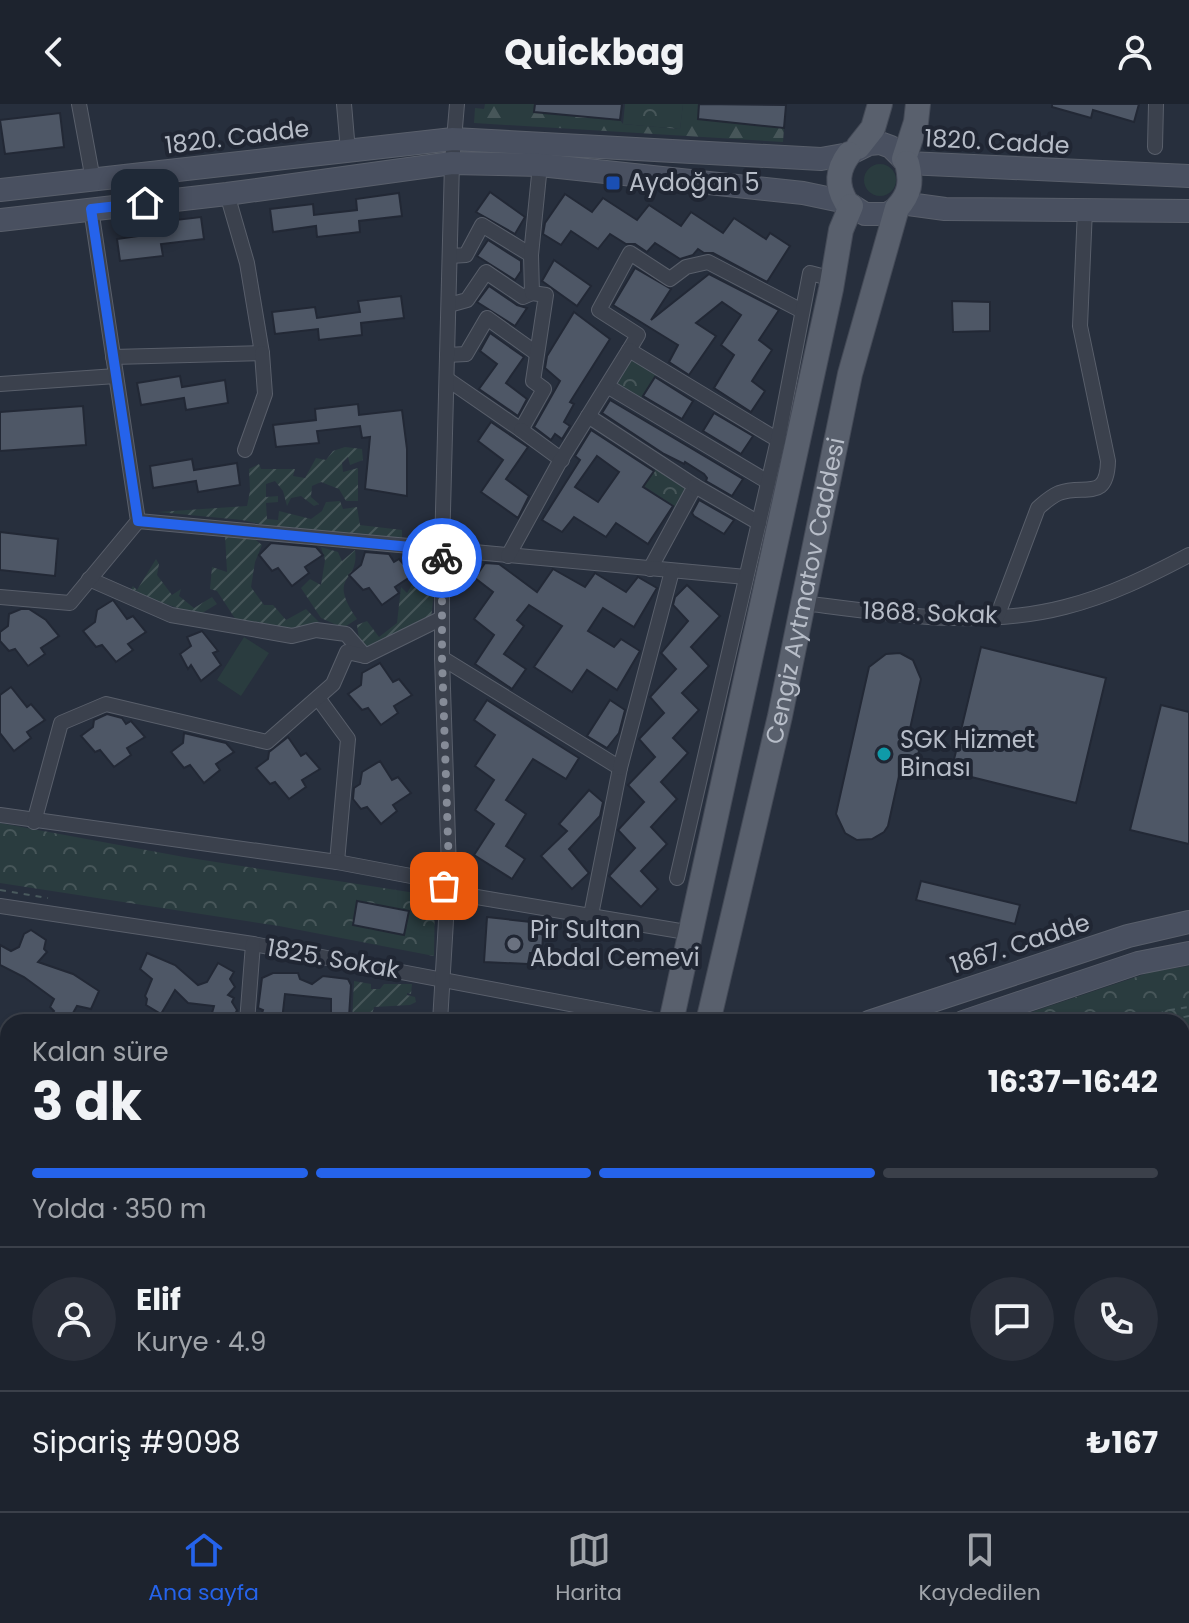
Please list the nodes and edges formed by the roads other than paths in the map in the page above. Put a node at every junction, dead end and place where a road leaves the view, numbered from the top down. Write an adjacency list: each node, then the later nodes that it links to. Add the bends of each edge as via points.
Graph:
1 (79, 104): 15 (street)
2 (344, 104): 9 (street)
3 (457, 104): 7 (street)
4 (880, 104): 10 (main road, Cengiz Aytmatov Caddesi, via 873,128)
5 (918, 104): 11 (main road, Cengiz Aytmatov Caddesi)
6 (1156, 104): 8 (street)
7 (453, 139): 9 (main road, 1820. Cadde); 10 (main road, 1820. Cadde, via 821,159); 12 (street)
8 (1155, 147)
9 (348, 151): 15 (main road, 1820. Cadde)
10 (853, 151): 11 (main road, 1820. Cadde, via 880,143); 18 (main road, Cengiz Aytmatov Caddesi, via 839,172 841,193)
11 (906, 161): 14 (main road, 1820. Cadde); 19 (main road, Cengiz Aytmatov Caddesi, via 910,188)
12 (452, 163): 13 (main road); 17 (main road); 25 (street)
13 (540, 165): 18 (main road, via 803,193); 24 (street)
14 (1189, 176)
15 (93, 180): 16 (main road, 1820. Cadde)
16 (0, 190)
17 (227, 194): 20 (main road); 31 (street, via 247,263)
18 (849, 204): 19 (main road, via 876,216); 26 (main road, Cengiz Aytmatov Caddesi)
19 (899, 206): 21 (main road); 56 (main road, Cengiz Aytmatov Caddesi, via 850,374)
20 (91, 209): 23 (main road); 34 (street)
21 (1085, 209): 22 (main road); 57 (street, via 1080,326 1108,473 1095,490 1059,494 1038,508)
22 (1189, 211)
23 (0, 220)
24 (531, 255): 25 (street, via 482,225 466,255); 27 (street)
25 (450, 256): 28 (street)
26 (833, 279): 29 (street, via 810,273); 71 (main road, Cengiz Aytmatov Caddesi)
27 (532, 293): 28 (street, via 523,297 486,272 467,300); 32 (street, via 546,295)
28 (449, 305): 33 (street)
29 (802, 311): 30 (street, via 708,262 686,267 670,279 630,253 599,310 638,335); 41 (street)
30 (629, 350): 38 (street); 41 (street)
31 (262, 353): 34 (street); 42 (street, via 265,394)
32 (536, 353): 33 (street, via 487,318 466,354); 40 (street, via 533,381 544,389)
33 (447, 355): 36 (street)
34 (113, 357): 35 (street)
35 (116, 376): 37 (street); 46 (street)
36 (447, 379): 40 (street); 48 (street)
37 (0, 384)
38 (607, 386): 39 (street); 44 (street)
39 (588, 416): 43 (street); 45 (street)
40 (521, 430): 43 (street)
41 (778, 440): 44 (street)
42 (245, 450)
43 (562, 460): 50 (street)
44 (768, 482): 47 (street)
45 (695, 486): 47 (street); 51 (street)
46 (138, 521): 48 (street); 54 (street)
47 (759, 523): 53 (street)
48 (442, 550): 50 (street); 58 (street)
49 (1189, 555): 57 (street, 1868. Sokak, via 1097,598)
50 (508, 556): 51 (street)
51 (650, 569): 52 (street)
52 (672, 571): 53 (street); 62 (street)
53 (746, 577): 66 (street)
54 (89, 579): 55 (street, via 70,603); 59 (street, via 171,615 292,636 316,630 346,634)
55 (0, 597)
56 (804, 603): 57 (street, 1868. Sokak, via 893,614); 79 (main road, Cengiz Aytmatov Caddesi)
57 (997, 617)
58 (442, 618): 59 (street); 60 (street)
59 (365, 656): 61 (street, via 347,652 333,684)
60 (442, 658): 62 (street); 67 (street)
61 (318, 698): 64 (street, via 267,742 106,704 61,723); 65 (street, via 348,739)
62 (620, 768): 69 (street)
63 (0, 815): 64 (street)
64 (34, 822): 65 (street)
65 (337, 862): 67 (street, via 432,880)
66 (677, 878)
67 (448, 888): 69 (street, via 466,896); 74 (street)
68 (0, 906): 72 (street, 1825. Sokak)
69 (591, 915): 71 (street)
70 (1189, 922): 80 (main road, 1867. Cadde, via 1128,936)
71 (692, 933): 78 (main road, Cengiz Aytmatov Caddesi)
72 (253, 944): 74 (street, 1825. Sokak); 75 (street)
73 (1189, 953): 81 (main road, via 1138,963)
74 (442, 979): 76 (street); 77 (street, 1825. Sokak)
75 (248, 1014)
76 (440, 1014)
77 (624, 1014)
78 (673, 1014)
79 (710, 1014)
80 (893, 1014)
81 (987, 1014)

